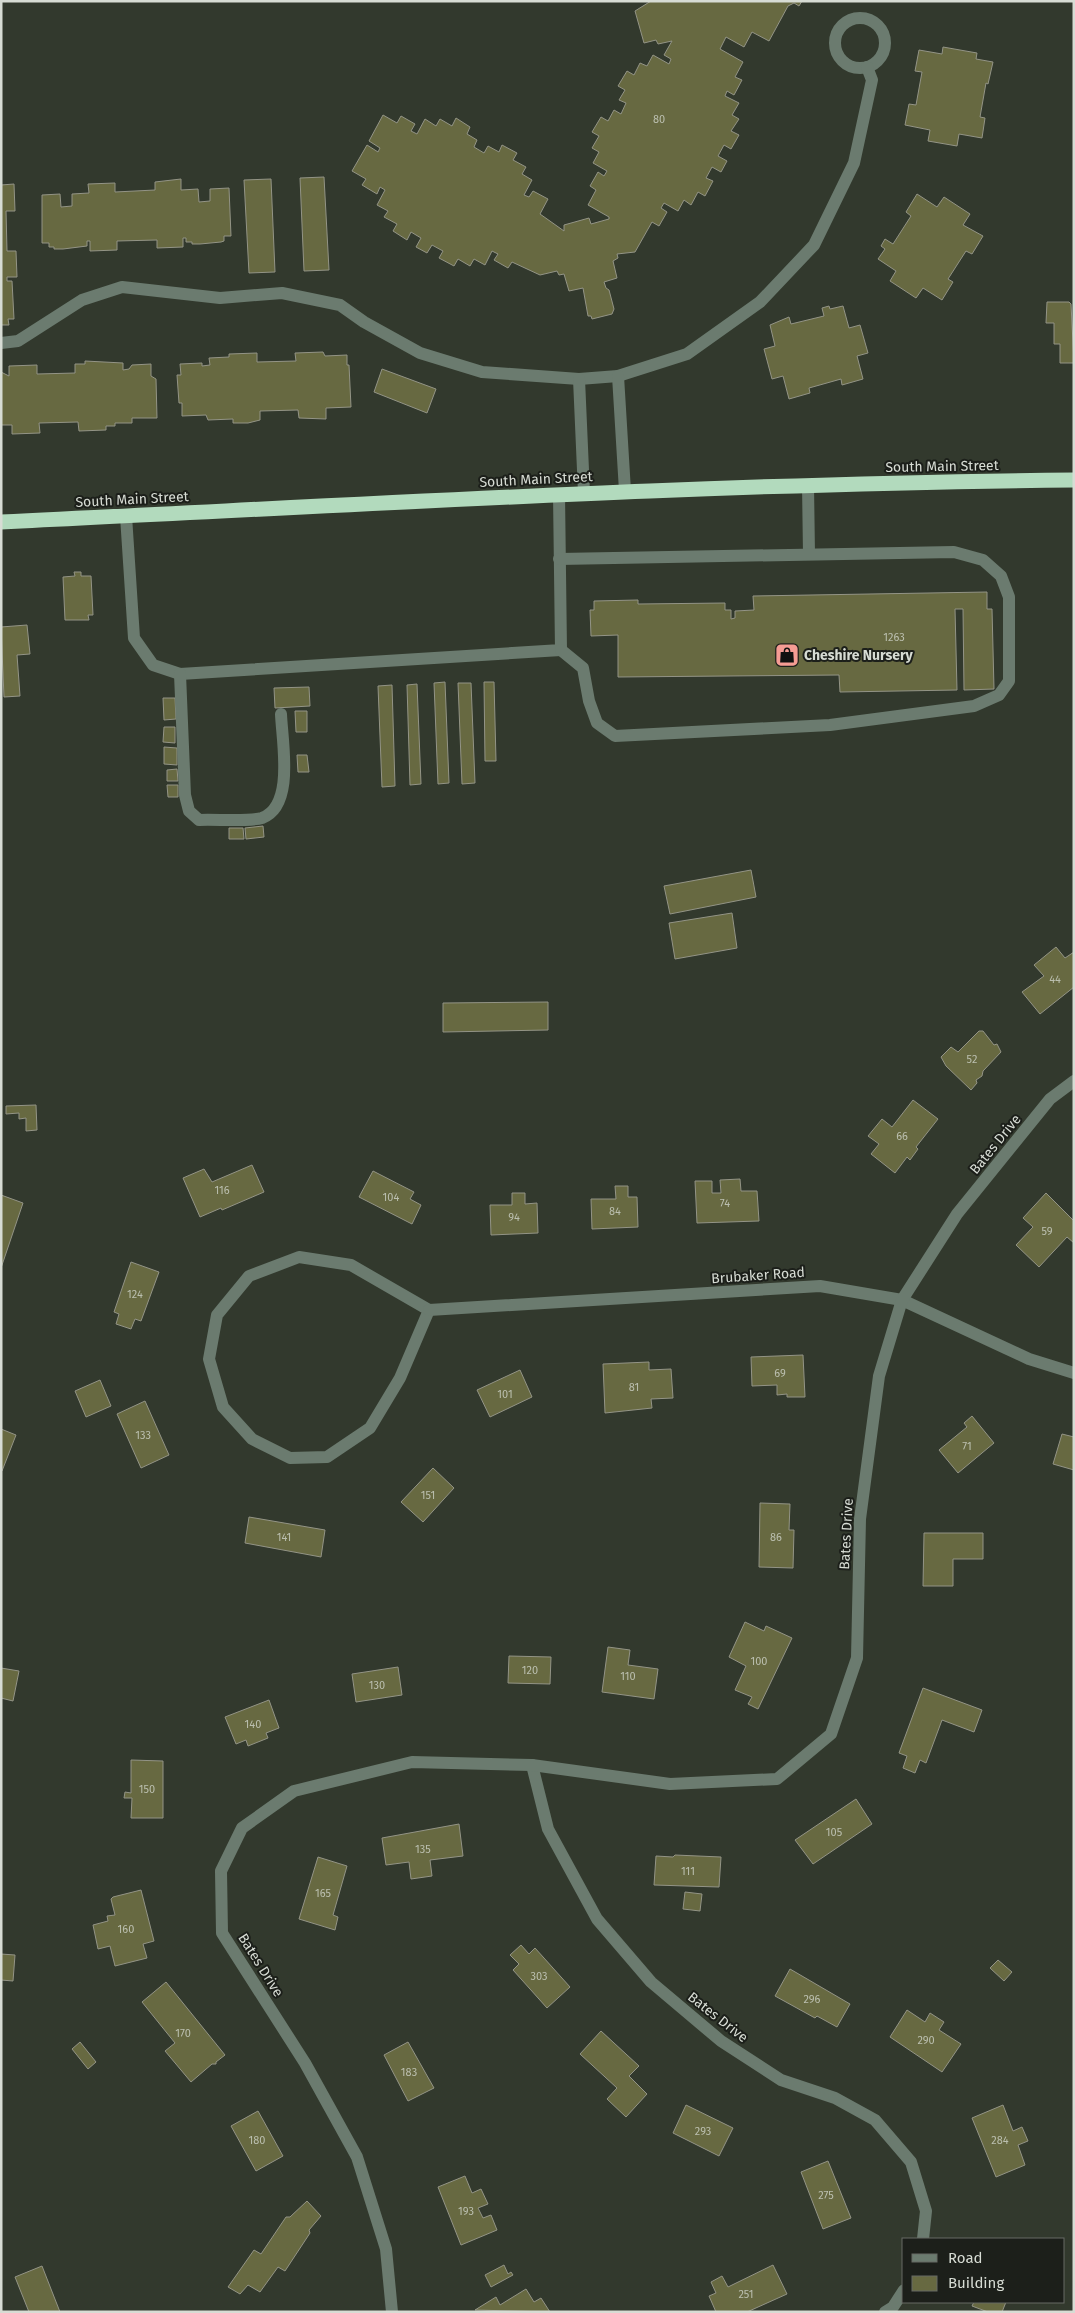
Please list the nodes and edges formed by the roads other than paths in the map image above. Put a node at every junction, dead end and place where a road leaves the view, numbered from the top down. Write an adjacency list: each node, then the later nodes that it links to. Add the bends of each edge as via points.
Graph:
1 (867, 67): 1 (street, via 882,55 883,34 867,20 850,20 836,35 836,53 851,67); 3 (street, via 872,80 854,163 814,245 760,302 687,354)
2 (1, 343): 4 (street, via 18,341 82,300 122,287 220,298 282,293 340,305 364,322 420,352 482,372)
3 (618, 376): 4 (street); 7 (street)
4 (579, 379): 8 (street)
5 (1074, 480): 6 (highway, South Main Street)
6 (808, 485): 7 (highway, South Main Street); 12 (street)
7 (625, 491): 8 (highway, South Main Street)
8 (584, 493): 9 (highway, South Main Street)
9 (559, 494): 10 (highway, South Main Street); 13 (street)
10 (126, 516): 11 (highway, South Main Street); 15 (street, via 134,638 154,665)
11 (1, 522)
12 (809, 554): 13 (street); 14 (street, via 954,552 984,560 1001,576 1009,597 1009,680 999,695 974,706 830,724 616,736 597,723 583,668)
13 (560, 558): 14 (street)
14 (561, 650): 15 (street)
15 (180, 674): 16 (street, via 185,794 189,811 200,820 261,818 277,808 284,789)
16 (281, 714)
17 (1074, 1081): 18 (street, Bates Drive, via 1050,1099 957,1214)
18 (902, 1300): 19 (street, Brubaker Road, via 820,1286); 20 (street, Brubaker Road, via 1029,1359); 21 (street, Bates Drive, via 879,1376 860,1519 857,1658 831,1734 777,1779 670,1784)
19 (429, 1310): 19 (street, via 350,1265 299,1257 249,1276 217,1315 209,1359 223,1407 252,1439 290,1458 327,1457 370,1428 400,1378)
20 (1074, 1373)
21 (532, 1765): 22 (street, Bates Drive, via 548,1829 597,1918 651,1982 721,2041 781,2080 835,2098 875,2120 911,2162 926,2211); 24 (street, Bates Drive, via 412,1762 294,1790 242,1828 221,1872 222,1933 305,2063 357,2157 386,2249)
22 (923, 2238)
23 (902, 2293): 25 (street)
24 (392, 2312)
25 (885, 2312)

